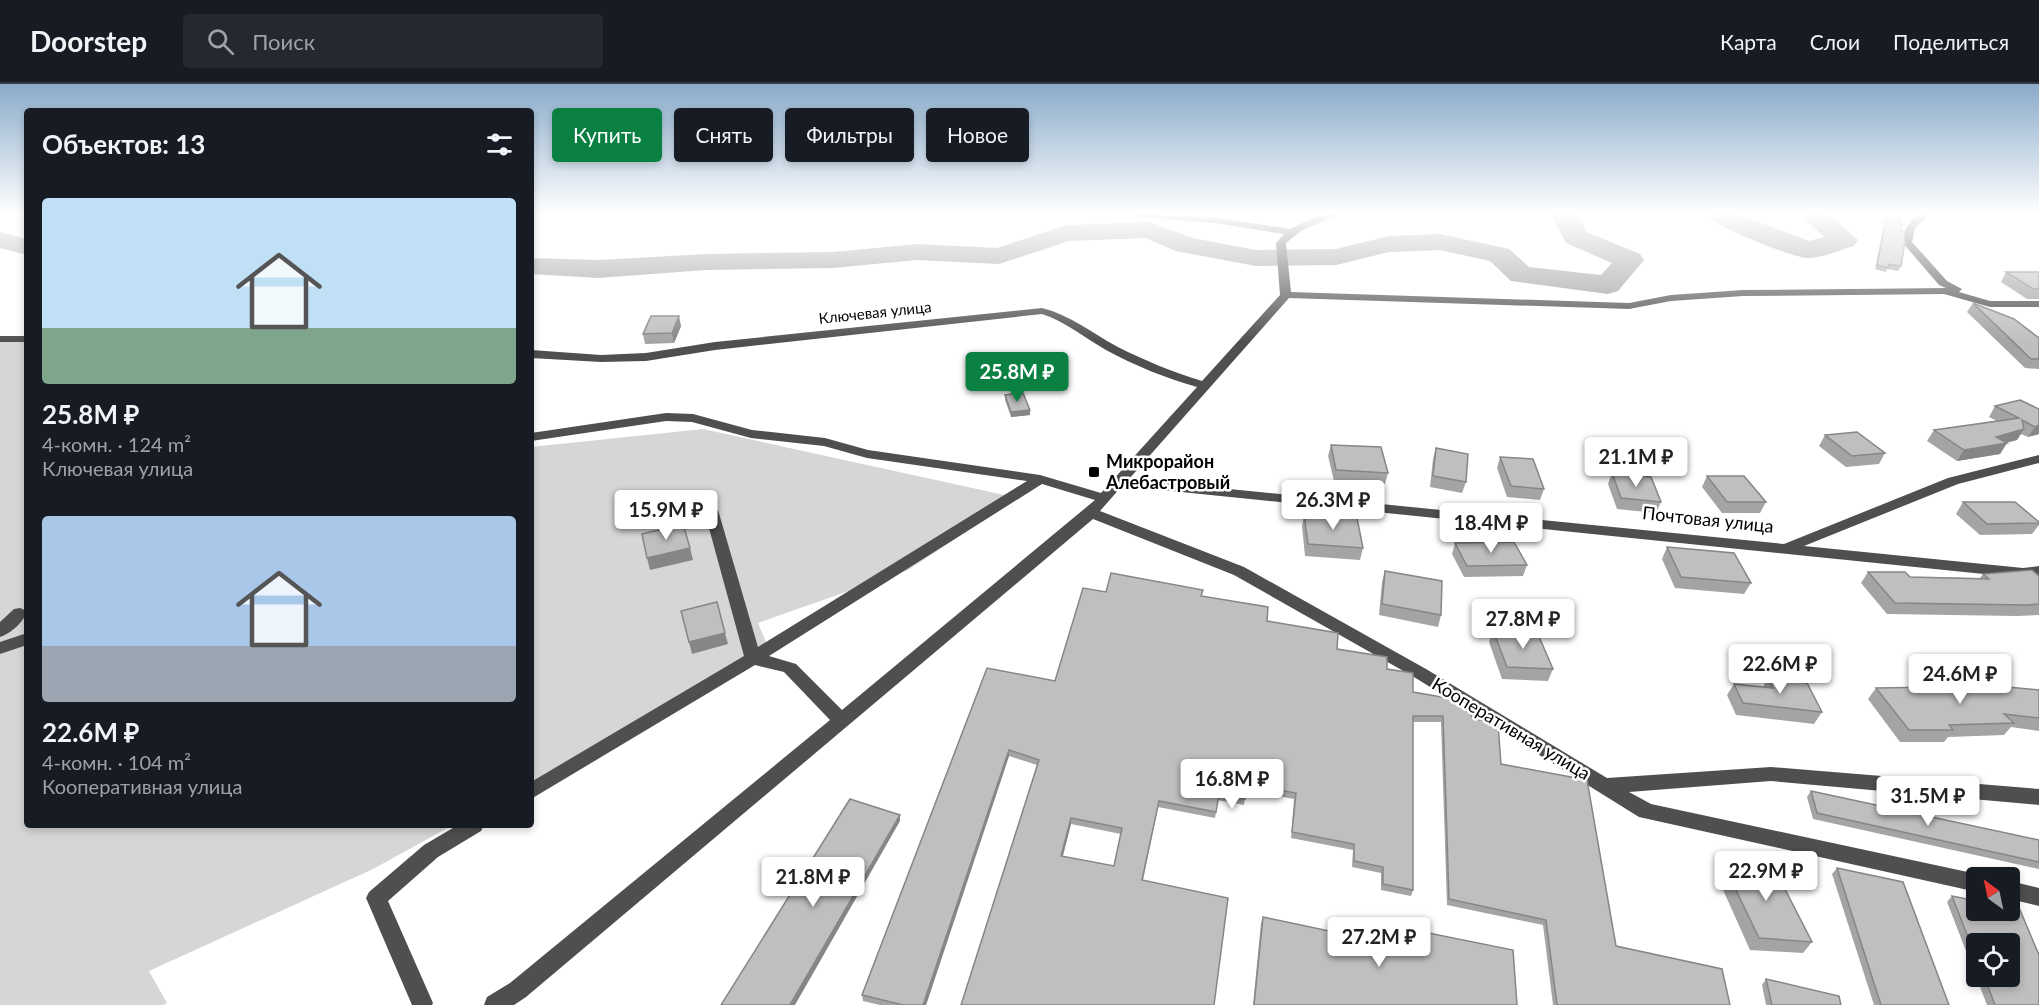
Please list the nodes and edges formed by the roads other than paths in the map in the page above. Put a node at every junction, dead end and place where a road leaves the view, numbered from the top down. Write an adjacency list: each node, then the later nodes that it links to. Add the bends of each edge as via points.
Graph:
1 (1284, 257): 3 (street)
2 (1920, 257): 4 (street, via 1943,283)
3 (1286, 295): 4 (street, via 1629,306 1671,298 1743,293 1944,291); 11 (street)
4 (1990, 304): 5 (street); 6 (street)
5 (2039, 304)
6 (2006, 318)
7 (0, 339): 8 (street)
8 (23, 339): 9 (street)
9 (0, 349)
10 (534, 354): 11 (street, Ключевая улица, via 586,360 673,356 715,346 1042,311 1066,317 1100,341 1177,378)
11 (1206, 386): 15 (street)
12 (534, 437): 14 (street, via 666,417 693,418 751,434 825,442 867,454)
13 (2039, 459): 19 (street, via 1953,482)
14 (1040, 479): 16 (street); 25 (street)
15 (1121, 482): 16 (street); 19 (street, Почтовая улица)
16 (1105, 499): 18 (street)
17 (711, 510): 25 (street)
18 (1091, 513): 26 (street); 27 (street, Кооперативная улица, via 1239,571 1420,674)
19 (1788, 547): 20 (street, Почтовая улица, via 2023,573)
20 (2039, 571)
21 (20, 614): 22 (street)
22 (0, 631)
23 (24, 640): 24 (street)
24 (0, 648)
25 (753, 658): 26 (street, via 790,668); 28 (street)
26 (841, 721): 35 (street)
27 (1604, 786): 29 (street, Кооперативная улица, via 1771,774); 31 (street, via 1646,811)
28 (534, 789)
29 (2039, 797)
30 (469, 828): 34 (street, via 431,851 376,898)
31 (1966, 881)
32 (2020, 892): 33 (street)
33 (2039, 897)
34 (419, 1004)
35 (495, 1005)

